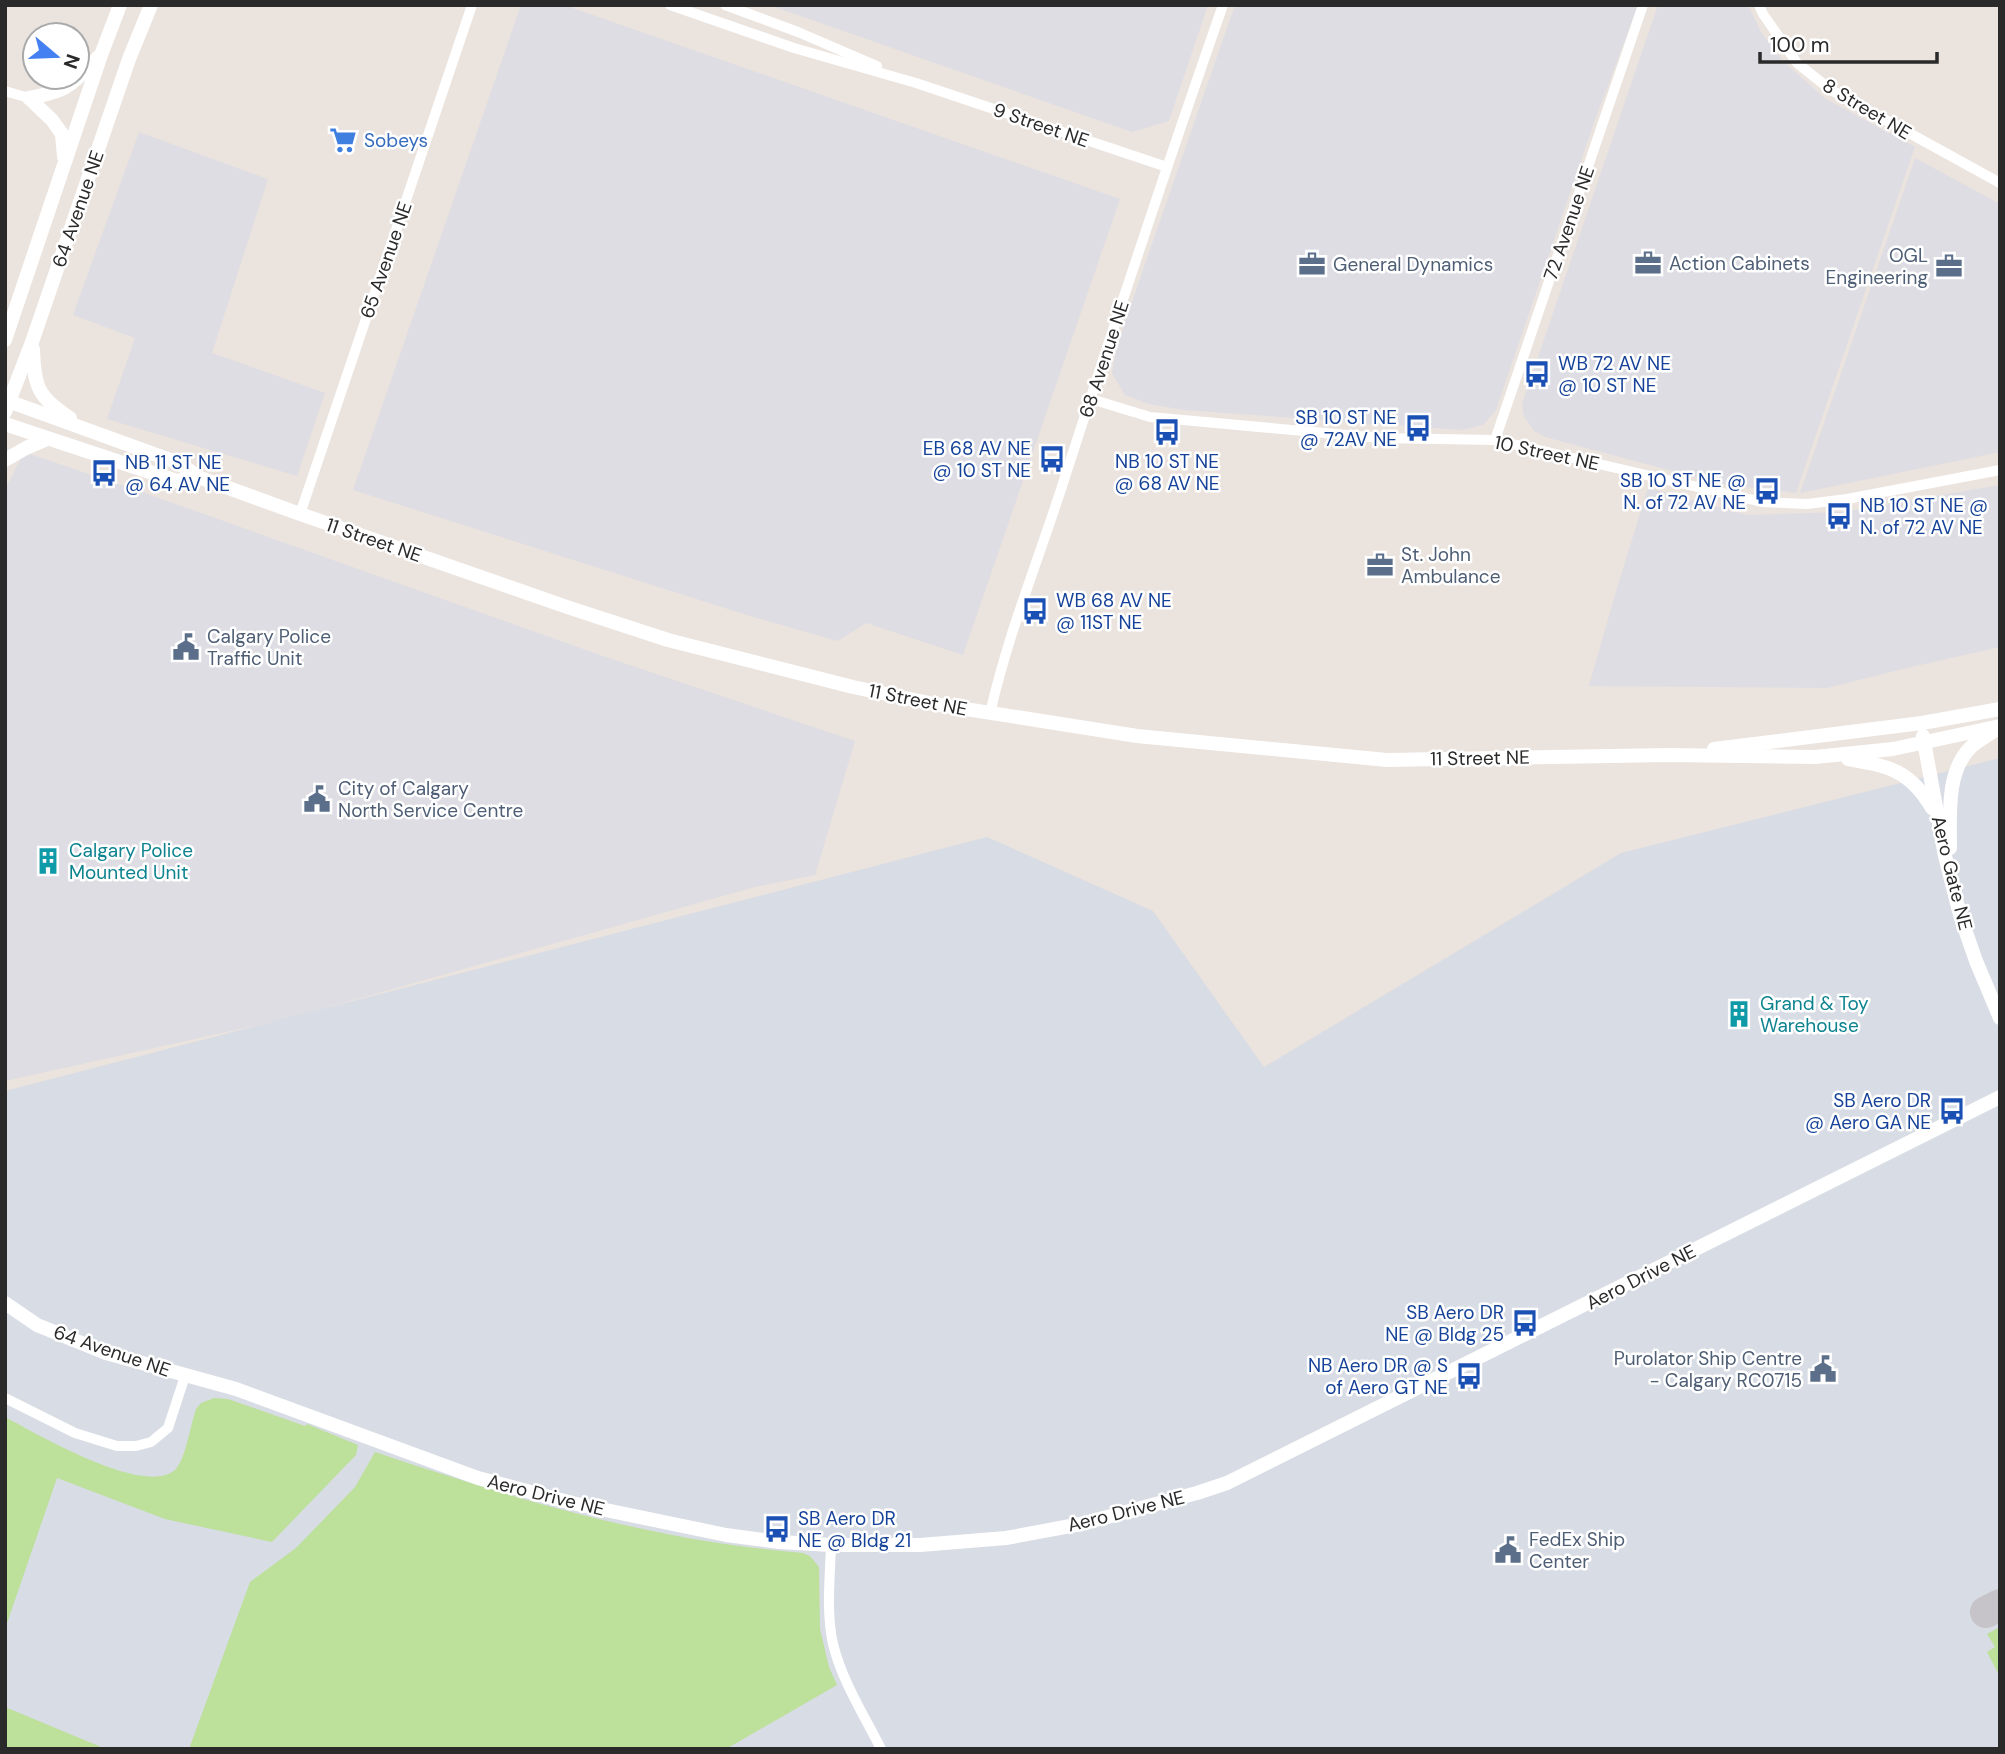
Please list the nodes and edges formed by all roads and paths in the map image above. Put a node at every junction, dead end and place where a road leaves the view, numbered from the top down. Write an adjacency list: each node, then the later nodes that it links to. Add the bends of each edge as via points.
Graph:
1 (120, 5): 10 (street, 64 Avenue NE)
2 (157, 5): 9 (street, 64 Avenue NE)
3 (472, 5): 30 (street, 65 Avenue NE)
4 (670, 5): 11 (street, 9 Street NE, via 794,48)
5 (725, 5): 11 (street, 9 Street NE)
6 (1223, 5): 15 (street, 68 Avenue NE)
7 (1643, 5): 26 (street, 72 Avenue NE)
8 (1759, 5): 16 (street, 8 Street NE, via 1797,63 1831,90)
9 (149, 12): 20 (street, 64 Avenue NE)
10 (100, 55): 13 (street, via 66,89); 14 (street, 64 Avenue NE)
11 (916, 83): 15 (street, 9 Street NE)
12 (5, 91): 13 (street)
13 (29, 98): 14 (street, via 62,134)
14 (64, 164): 17 (street, 64 Avenue NE)
15 (1167, 167): 21 (street, 68 Avenue NE)
16 (2000, 183)
17 (24, 282): 18 (street); 19 (street, 64 Avenue NE)
18 (5, 316)
19 (5, 340)
20 (32, 342): 22 (street, 64 Avenue NE); 24 (street, via 40,392)
21 (1091, 399): 26 (street, 10 Street NE, via 1150,417 1380,438); 32 (street, 68 Avenue NE, via 1003,659)
22 (6, 404): 24 (street, 11 Street NE)
23 (5, 424): 25 (street, 11 Street NE)
24 (92, 433): 29 (street, 11 Street NE, via 179,463)
25 (47, 439): 27 (street); 29 (street, 11 Street NE, via 177,481)
26 (1495, 440): 28 (street, 10 Street NE, via 1762,502 1807,504 1847,499)
27 (5, 460)
28 (2000, 470)
29 (198, 477): 30 (street, 11 Street NE)
30 (300, 514): 32 (street, 11 Street NE, via 668,640 853,687)
31 (2000, 709): 33 (street, 11 Street NE)
32 (990, 714): 36 (street, 11 Street NE, via 1137,736 1387,760)
33 (1922, 723): 35 (street, Aero Gate NE); 36 (street, 11 Street NE)
34 (2000, 727): 35 (street, 11 Street NE); 39 (street, via 1971,746 1958,763 1951,794)
35 (1923, 743): 37 (street, 11 Street NE); 38 (street, Aero Gate NE)
36 (1668, 755): 37 (street, 11 Street NE)
37 (1836, 756): 38 (street, via 1903,775 1921,790)
38 (1938, 818): 39 (street, Aero Gate NE)
39 (1952, 880): 40 (street, Aero Gate NE, via 1960,915)
40 (2000, 1018)
41 (2000, 1097): 45 (street, Aero Drive NE, via 1227,1483 1081,1524 1006,1538 920,1545)
42 (5, 1303): 43 (street, 64 Avenue NE, via 37,1325 106,1353)
43 (185, 1376): 44 (street, via 168,1428 136,1446 117,1446 75,1433); 45 (street, Aero Drive NE, via 236,1390 478,1478 537,1494 726,1535)
44 (5, 1398)
45 (831, 1545): 46 (street, via 833,1642 840,1668)
46 (881, 1749)

